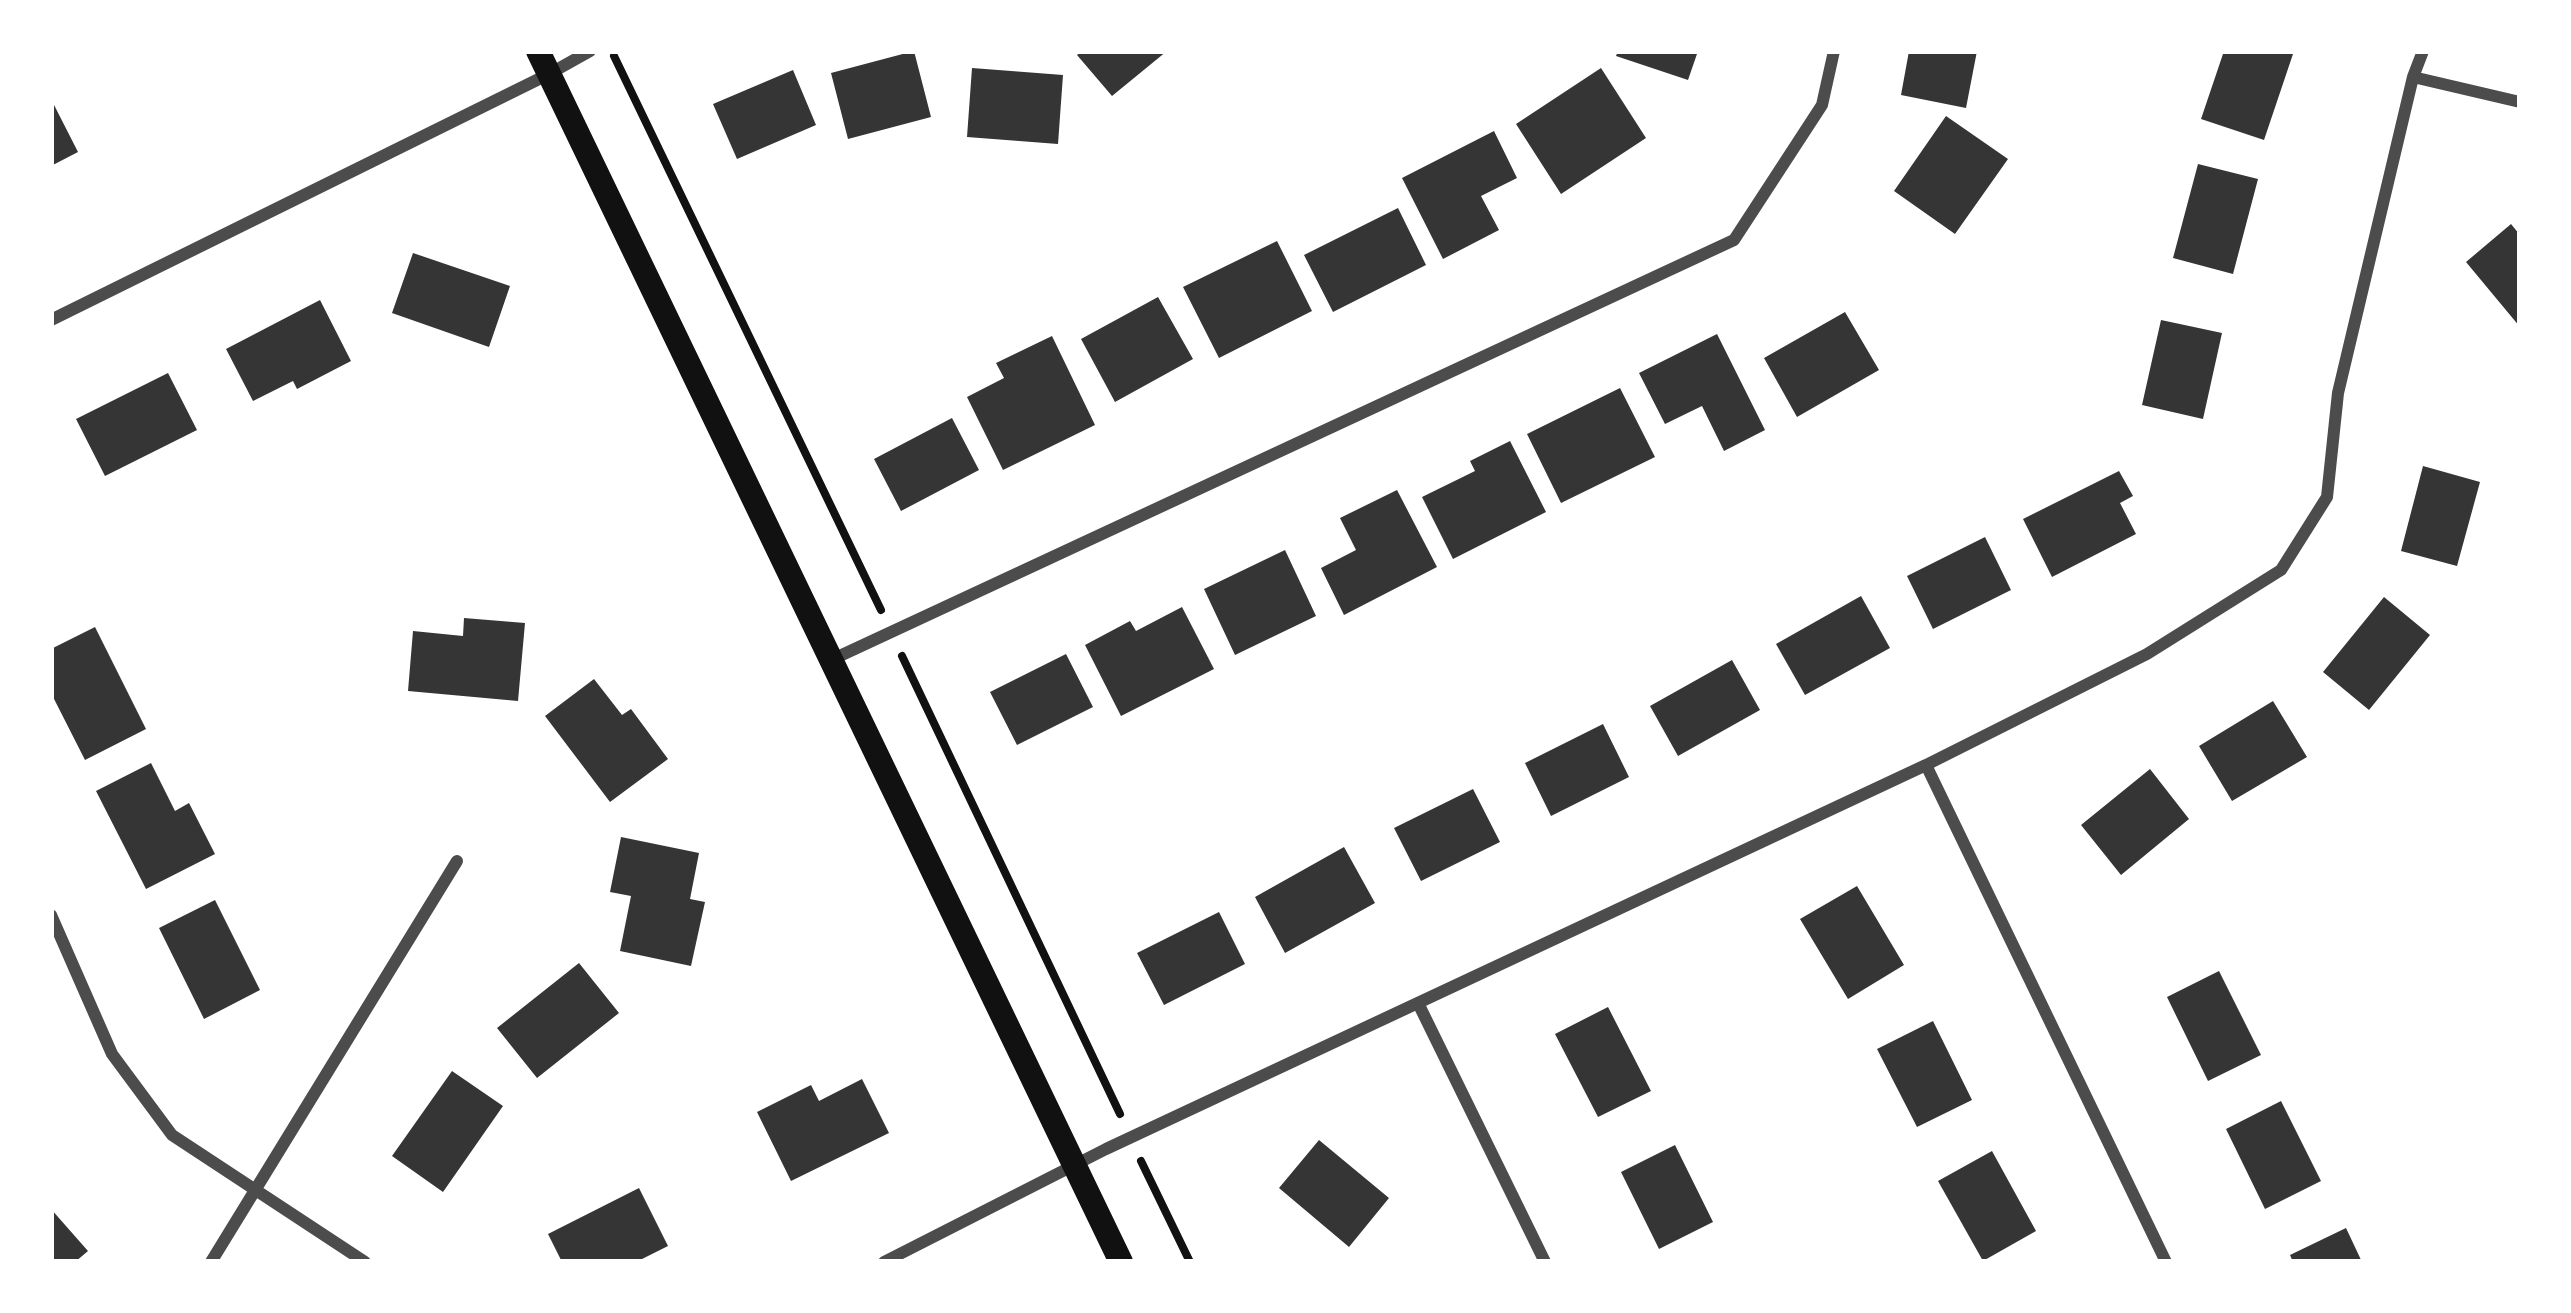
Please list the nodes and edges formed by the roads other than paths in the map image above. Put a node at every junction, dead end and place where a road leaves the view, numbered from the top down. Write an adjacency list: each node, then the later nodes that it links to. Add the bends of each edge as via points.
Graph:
1 (590, 51): 4 (street)
2 (1834, 51): 8 (street, via 1822,105 1734,239)
3 (2423, 51): 5 (street)
4 (544, 63): 7 (street); 8 (main road)
5 (2413, 77): 6 (street); 9 (street, via 2338,392 2327,497 2281,570 2146,654)
6 (2520, 102)
7 (51, 320)
8 (830, 661): 13 (main road)
9 (1926, 764): 12 (street); 20 (street)
10 (457, 861): 14 (street)
11 (51, 915): 14 (street, via 112,1054 172,1135)
12 (1418, 1003): 13 (street); 19 (street)
13 (1076, 1165): 17 (street); 18 (main road)
14 (253, 1189): 15 (street); 16 (street)
15 (211, 1262)
16 (365, 1262)
17 (884, 1262)
18 (1121, 1262)
19 (1545, 1262)
20 (2166, 1262)

